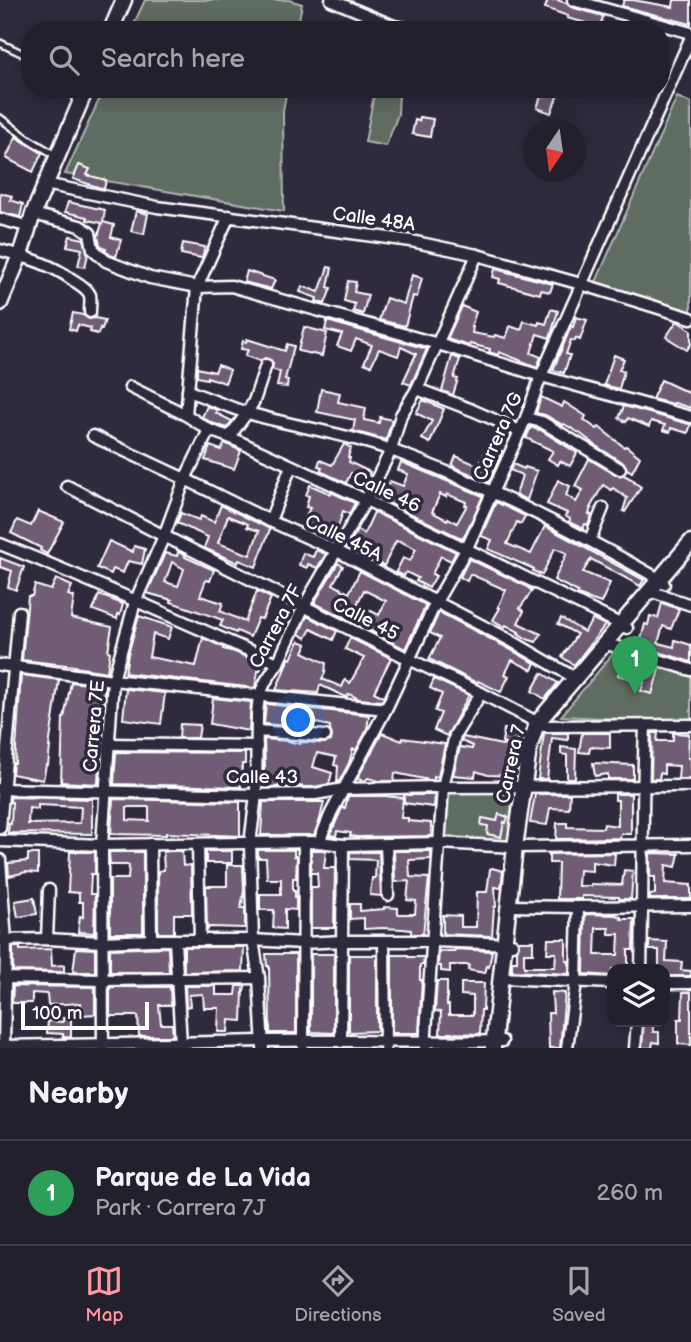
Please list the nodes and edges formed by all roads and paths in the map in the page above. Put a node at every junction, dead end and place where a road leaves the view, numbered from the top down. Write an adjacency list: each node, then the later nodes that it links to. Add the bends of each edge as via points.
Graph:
1 (124, 0): 6 (street)
2 (331, 0): 7 (street)
3 (573, 0): 5 (street)
4 (620, 0): 5 (street)
5 (617, 13): 8 (street)
6 (115, 21)
7 (382, 21)
8 (644, 21)
9 (670, 29): 10 (street)
10 (691, 35): 13 (street, Carrera 7G)
11 (0, 43): 12 (lane)
12 (21, 53)
13 (670, 76)
14 (82, 98): 17 (street)
15 (659, 98): 25 (street, Carrera 7G)
16 (0, 118): 17 (lane)
17 (57, 156): 18 (street)
18 (45, 184): 19 (street, Calle 48A); 21 (street)
19 (229, 216): 23 (street, Calle 48A, via 411,240); 26 (street)
20 (0, 219): 21 (street)
21 (32, 220): 24 (street); 26 (street, via 80,226 90,233 93,250 106,261 150,278)
22 (0, 250): 24 (street)
23 (477, 255): 25 (street, Calle 48A); 30 (street, Carrera 7F)
24 (20, 256): 27 (street); 28 (street, via 58,270 85,288)
25 (581, 284): 29 (street, Calle 48A); 32 (street, Carrera 7G)
26 (197, 287): 30 (street, via 231,286); 35 (street)
27 (0, 303)
28 (90, 312)
29 (691, 318)
30 (438, 344): 32 (street); 34 (street, Carrera 7F)
31 (266, 365): 36 (street)
32 (541, 376): 38 (street); 39 (street, Carrera 7G)
33 (130, 387): 37 (street, Calle 46)
34 (417, 388): 41 (street); 44 (street, Carrera 7F, via 401,415)
35 (188, 391): 36 (street); 37 (street)
36 (247, 413): 43 (street); 44 (street)
37 (186, 415): 40 (street, Calle 46)
38 (691, 417)
39 (526, 418): 41 (street, Carrera 7G); 46 (street, via 542,422)
40 (209, 429): 43 (street, Calle 46); 47 (street, Carrera 7E)
41 (520, 431): 49 (street, Carrera 7G)
42 (93, 436): 47 (street, Calle 45A)
43 (229, 437): 45 (street, Calle 46)
44 (391, 450): 49 (street); 50 (street, Carrera 7F)
45 (291, 466): 50 (street, Calle 46); 52 (street)
46 (621, 470)
47 (185, 478): 52 (street, Calle 45A); 53 (street, Carrera 7E)
48 (67, 486): 53 (street, Calle 45)
49 (492, 491): 54 (street); 57 (street, Carrera 7G)
50 (366, 500): 57 (street, Calle 46); 58 (street, Carrera 7F)
51 (603, 508): 54 (street)
52 (270, 521): 58 (street, Calle 45A)
53 (164, 536): 61 (street, Carrera 7E); 64 (street, Calle 45)
54 (590, 540): 60 (street)
55 (691, 542): 60 (street, Carrera 7)
56 (0, 544): 61 (street)
57 (467, 548): 62 (street, Carrera 7G); 66 (street, Calle 46)
58 (337, 551): 62 (street, Calle 45A); 64 (street, Carrera 7F)
59 (691, 555): 60 (street, Carrera 7)
60 (657, 586): 63 (street); 66 (street, Carrera 7)
61 (135, 601): 69 (street); 74 (street, Carrera 7E)
62 (436, 602): 68 (street, Carrera 7G); 73 (street, Calle 45A)
63 (691, 605)
64 (304, 606): 68 (street, Calle 45); 69 (street, Carrera 7F)
65 (19, 612): 71 (street)
66 (623, 626): 67 (street, Carrera 7)
67 (608, 644): 72 (street); 73 (street, Carrera 7); 78 (street, Carrera 7)
68 (409, 659): 75 (street, Calle 45); 77 (street, Carrera 7G)
69 (278, 663): 76 (street, Carrera 7F)
70 (0, 664): 71 (street)
71 (15, 667): 74 (street); 83 (street)
72 (691, 670)
73 (575, 678): 78 (street, Carrera 7)
74 (113, 680): 76 (street); 84 (street, Carrera 7E)
75 (481, 693): 78 (street, Calle 45); 89 (street, via 455,735)
76 (259, 696): 77 (street); 81 (street, Carrera 7F)
77 (386, 709): 91 (street, Carrera 7G)
78 (540, 724): 79 (street); 86 (street, Carrera 7)
79 (645, 725): 80 (street); 87 (street)
80 (691, 725)
81 (257, 730): 82 (street); 85 (street, Carrera 7F)
82 (325, 736)
83 (4, 742): 90 (street)
84 (109, 744): 85 (street); 92 (street, Carrera 7E)
85 (257, 746): 93 (street, Carrera 7F)
86 (527, 786): 87 (street); 89 (street, Calle 43); 107 (street, Carrera 7)
87 (643, 786): 88 (street); 105 (street)
88 (691, 786)
89 (443, 787): 91 (street, Calle 43); 102 (street)
90 (2, 789): 92 (street, Calle 43); 94 (street)
91 (344, 789): 93 (street, Calle 43); 96 (street, Carrera 7G)
92 (105, 791): 93 (street, Calle 43); 103 (street, Carrera 7E)
93 (256, 795): 100 (street, Carrera 7F)
94 (0, 828)
95 (0, 841): 103 (street)
96 (319, 842): 97 (street); 104 (street)
97 (304, 843): 100 (street); 125 (street)
98 (150, 844): 99 (street); 103 (street); 117 (street)
99 (198, 844): 100 (street); 118 (street)
100 (250, 844): 119 (street, Carrera 7F)
101 (386, 844): 102 (street); 104 (street); 110 (street)
102 (439, 844): 107 (street); 123 (street)
103 (103, 845): 124 (street, Carrera 7E)
104 (344, 845): 121 (street)
105 (644, 845): 106 (street); 107 (street); 114 (street)
106 (691, 845)
107 (518, 847): 111 (street, Carrera 7)
108 (0, 860): 116 (street)
109 (49, 890): 115 (street)
110 (388, 895)
111 (512, 906): 113 (street); 126 (street, Carrera 7)
112 (691, 906): 114 (street)
113 (578, 907): 114 (street); 133 (street)
114 (643, 907): 127 (street)
115 (47, 939): 116 (street); 124 (street)
116 (3, 940): 128 (street)
117 (151, 940): 120 (street); 124 (street)
118 (200, 940): 119 (street); 120 (street)
119 (253, 940): 125 (street); 129 (street, Carrera 7F)
120 (175, 941): 130 (street)
121 (343, 941): 122 (street); 125 (street); 138 (street)
122 (384, 941): 123 (street); 142 (street)
123 (432, 941): 126 (street); 146 (street)
124 (102, 942): 132 (street, Carrera 7E)
125 (302, 943): 141 (street)
126 (508, 944): 131 (street, Carrera 7)
127 (641, 964)
128 (4, 978): 132 (street); 144 (street)
129 (259, 978): 130 (street); 140 (street, Carrera 7F)
130 (176, 979): 132 (street); 139 (street)
131 (504, 979): 133 (street); 143 (street, Carrera 7)
132 (102, 980): 145 (street, Carrera 7E)
133 (576, 982): 134 (street); 148 (street)
134 (607, 983)
135 (670, 983): 136 (street)
136 (691, 983)
137 (637, 1027): 149 (street)
138 (341, 1042): 141 (street); 142 (street)
139 (181, 1044): 140 (street); 145 (street)
140 (263, 1045): 141 (street)
141 (303, 1045)
142 (385, 1045): 146 (street)
143 (498, 1045): 146 (street)
144 (2, 1046): 147 (street)
145 (103, 1046): 147 (street)
146 (425, 1046)
147 (16, 1047)
148 (567, 1048)
149 (635, 1048)

